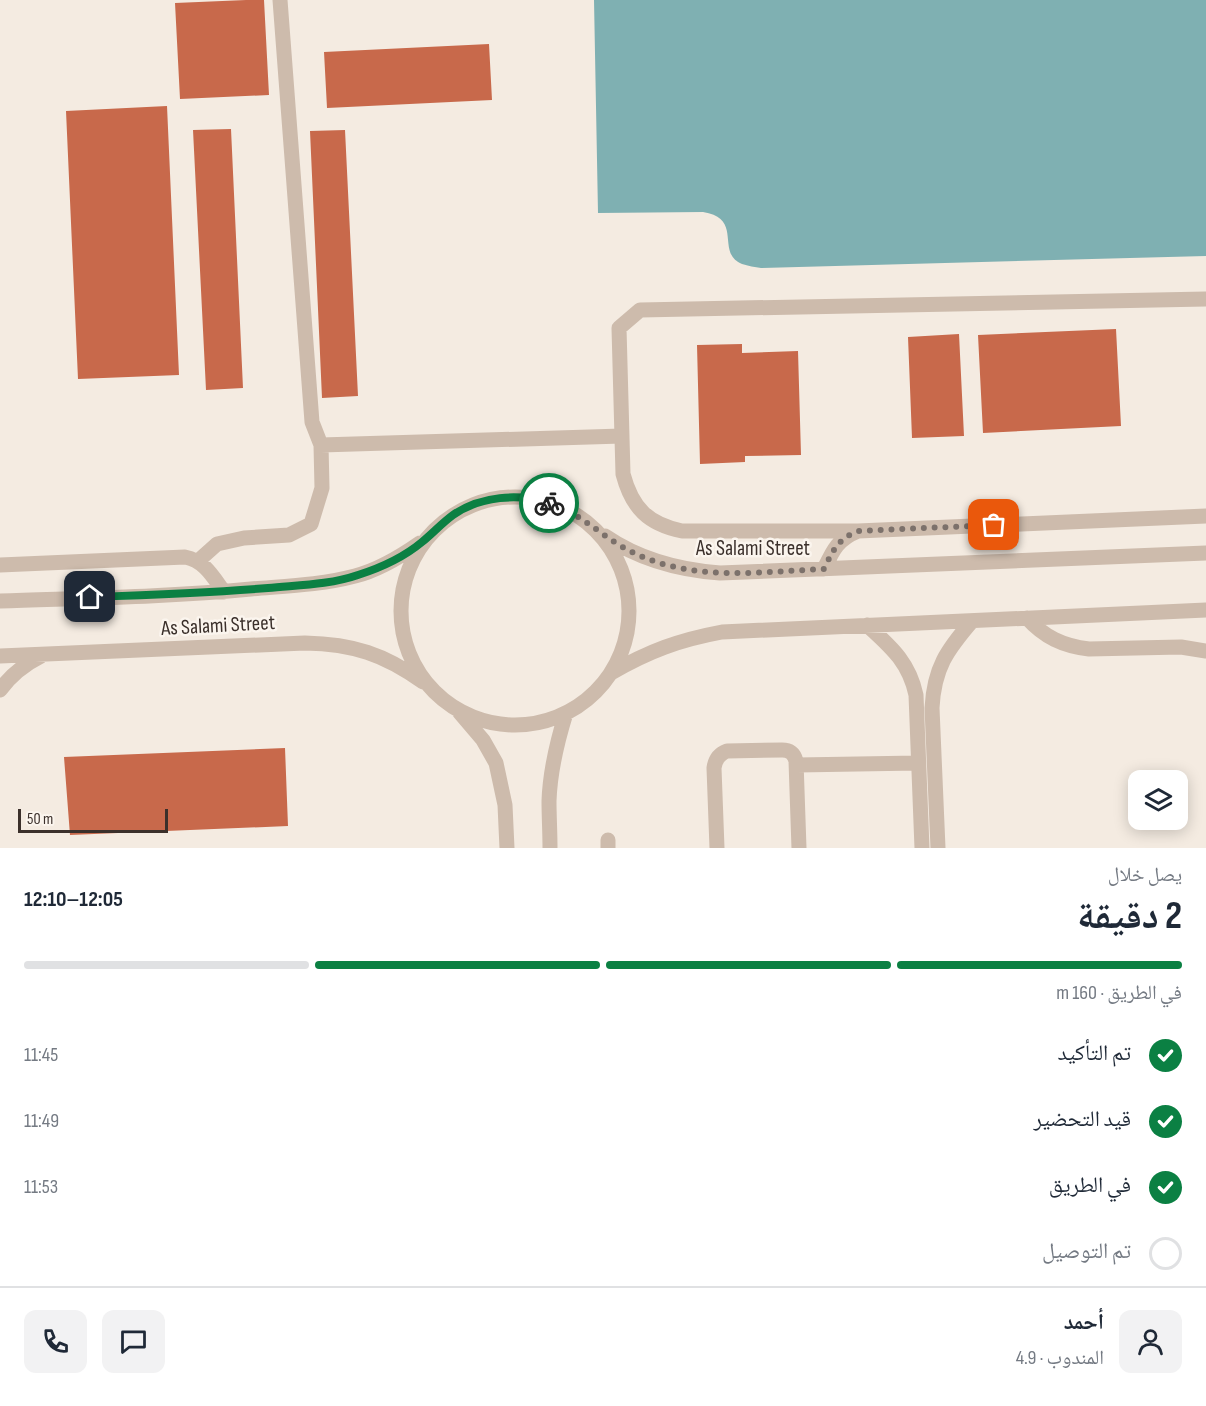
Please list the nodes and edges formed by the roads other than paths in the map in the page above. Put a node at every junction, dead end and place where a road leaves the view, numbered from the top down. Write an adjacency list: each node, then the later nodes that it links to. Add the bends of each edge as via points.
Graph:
1 (280, 0): 4 (street, via 309,390 312,422)
2 (1206, 299): 3 (street, via 640,310 619,328)
3 (622, 436): 4 (street); 7 (street, via 623,474 633,502 668,528)
4 (321, 445): 10 (street, via 322,488 310,524 289,535 218,544)
5 (1206, 516): 7 (street)
6 (597, 531): 8 (street, via 561,506 518,497 497,498 456,513); 12 (street, As Salami Street, via 633,553 698,572); 22 (street, via 619,563 629,600 626,638)
7 (858, 531): 12 (street, via 838,543)
8 (423, 542): 13 (street, As Salami Street, via 395,560 357,576); 23 (street, via 405,577 400,615 408,653)
9 (1206, 553): 12 (street, As Salami Street)
10 (198, 561): 11 (street, via 185,557); 13 (street)
11 (0, 565)
12 (824, 569)
13 (224, 592): 14 (street, As Salami Street)
14 (0, 602)
15 (1206, 610): 16 (street)
16 (1027, 618): 17 (street); 19 (street, via 1054,641 1077,648 1181,647)
17 (972, 621): 18 (street); 34 (street, via 948,651 933,693)
18 (867, 625): 22 (street, via 699,636 653,651); 27 (street, via 909,672 916,695)
19 (1206, 651)
20 (44, 654): 21 (street, As Salami Street); 23 (street, As Salami Street, via 327,643 369,652); 24 (street, via 16,672)
21 (0, 656)
22 (611, 673): 26 (street, via 591,696)
23 (428, 686): 25 (street)
24 (0, 690)
25 (458, 711): 26 (street, via 507,725 538,723); 29 (street, via 483,740 496,763 505,805)
26 (566, 713): 30 (street, via 552,771)
27 (918, 763): 28 (street); 33 (street)
28 (797, 765): 31 (street, via 795,757 786,750 731,750 719,756 714,764); 32 (street)
29 (507, 848)
30 (550, 848)
31 (717, 848)
32 (799, 848)
33 (922, 848)
34 (938, 848)

